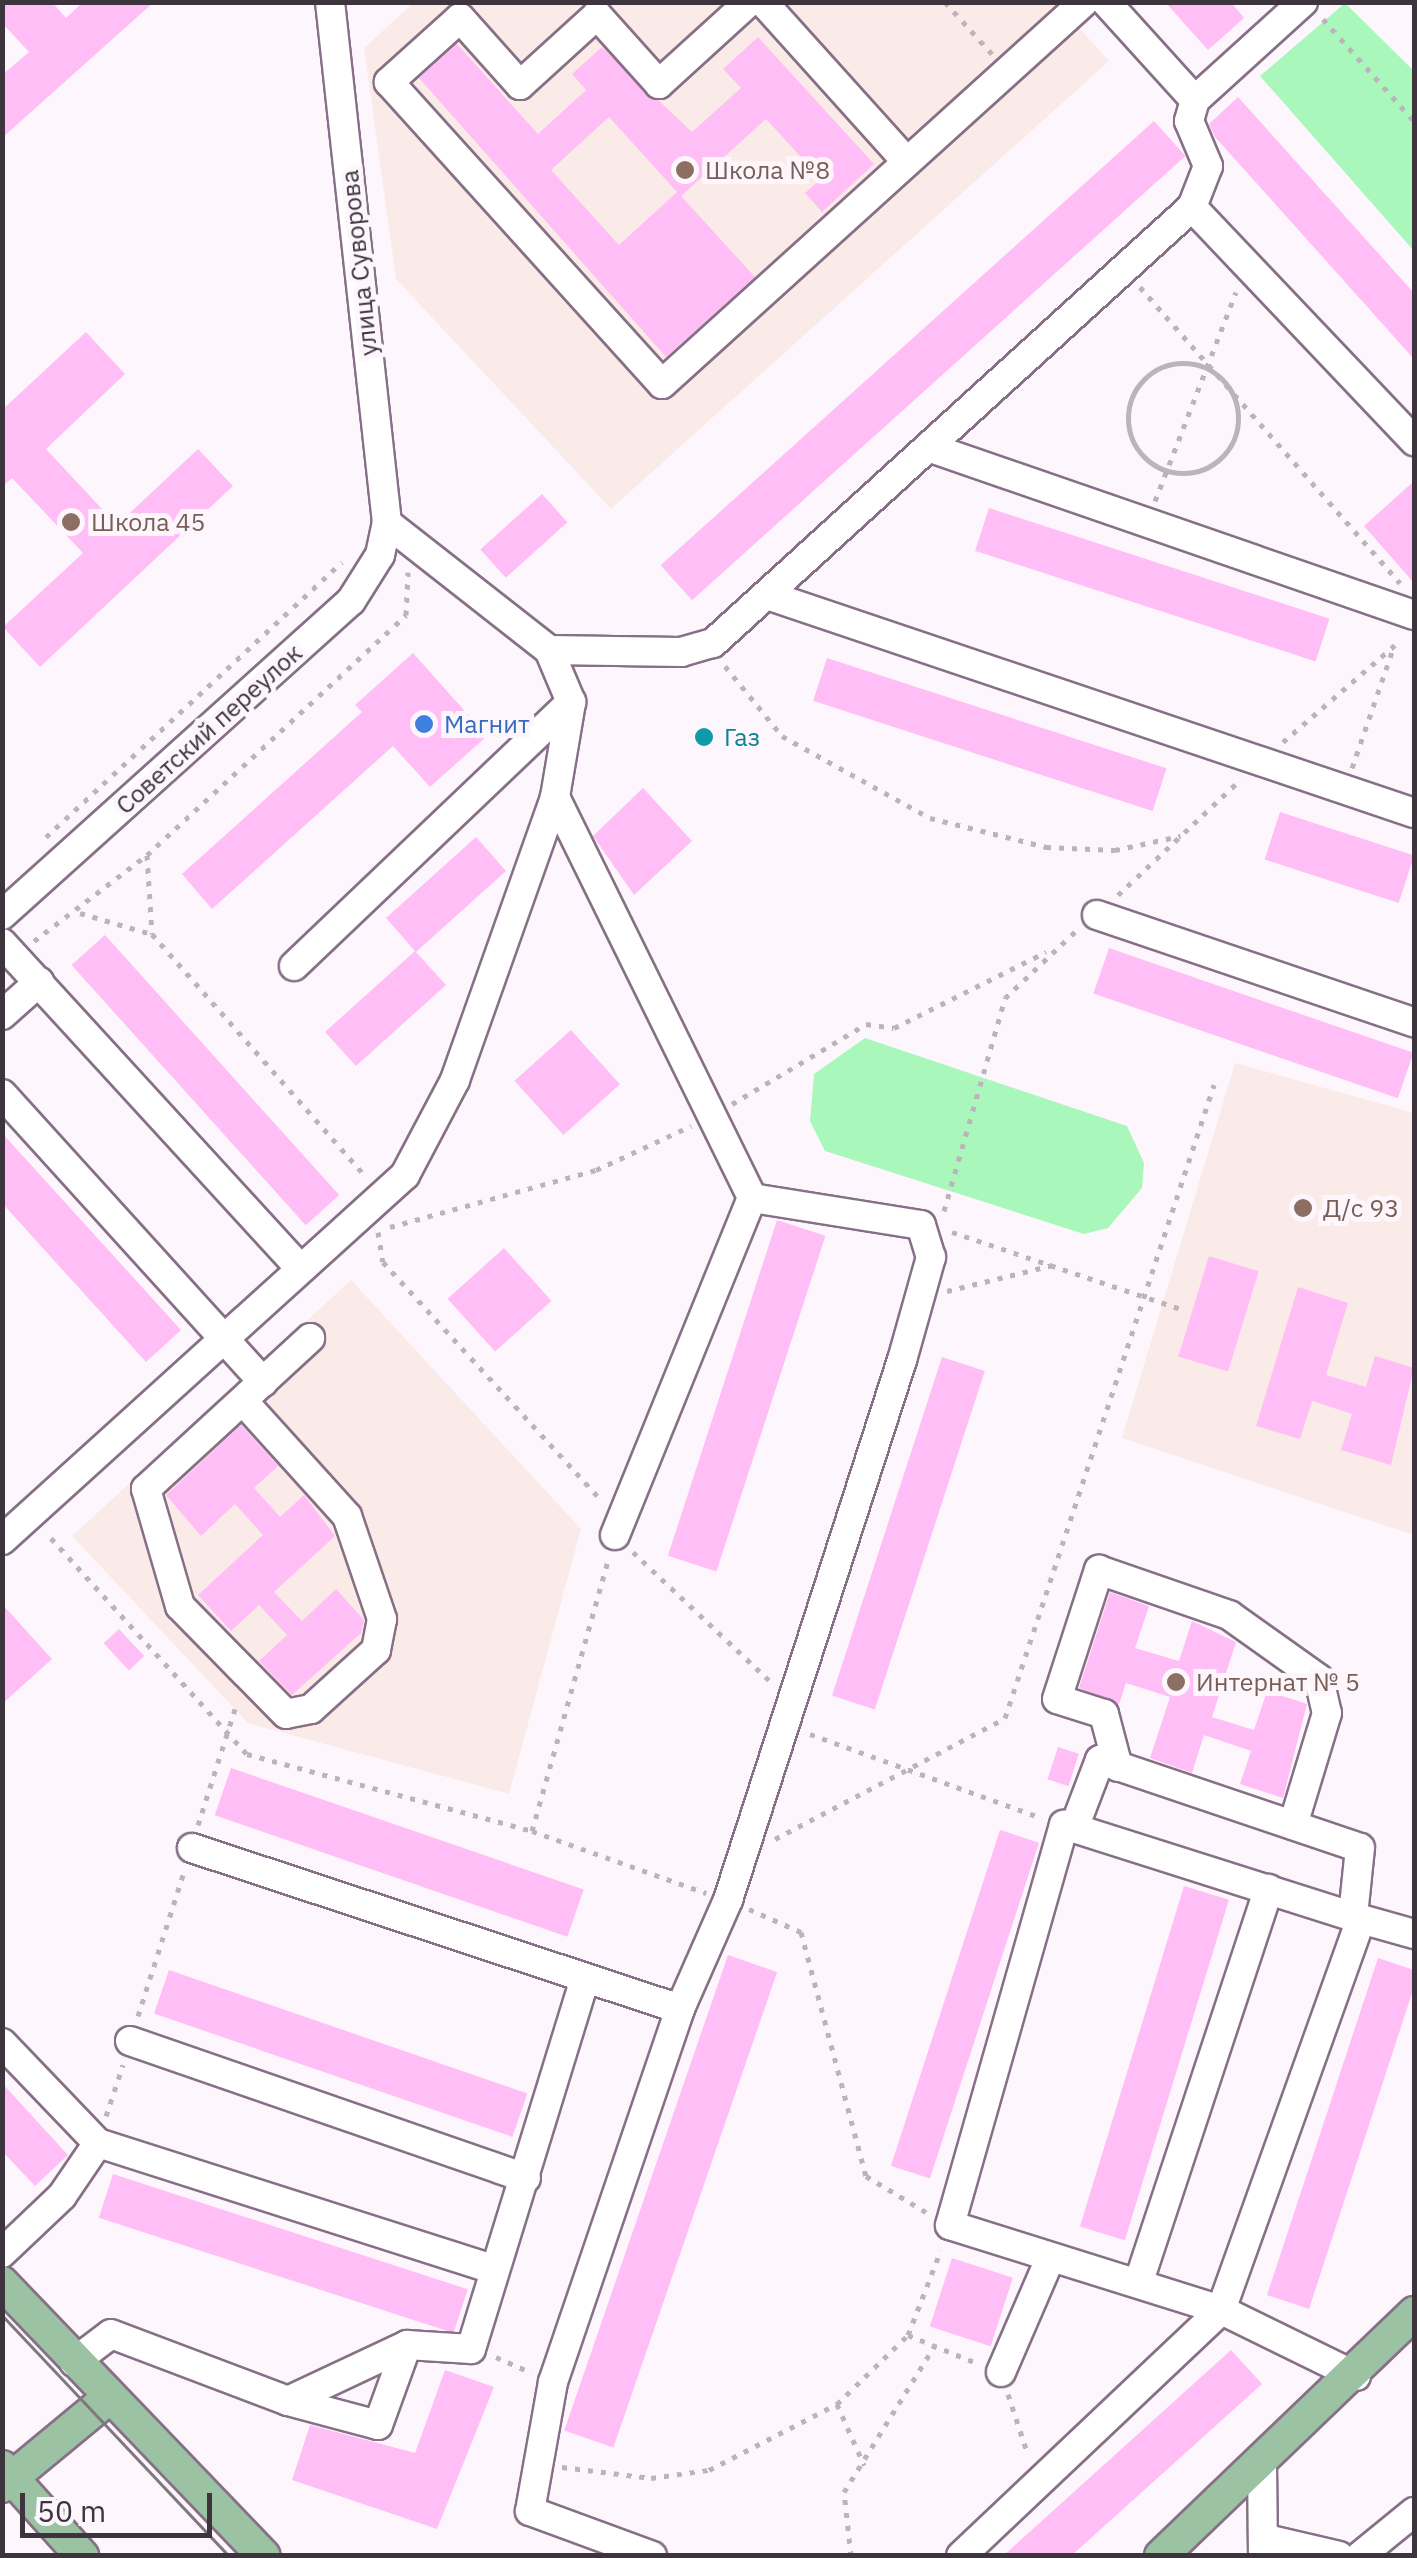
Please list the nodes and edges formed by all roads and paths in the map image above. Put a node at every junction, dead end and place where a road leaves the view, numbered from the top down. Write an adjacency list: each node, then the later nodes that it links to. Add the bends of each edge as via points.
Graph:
1 (330, 2): 21 (street, улица Суворова)
2 (749, 2): 11 (street, via 660,84 597,15 520,85 460,18 389,82 662,384)
3 (763, 2): 11 (street)
4 (945, 2): 8 (path)
5 (1084, 2): 8 (street)
6 (1106, 2): 9 (street)
7 (1305, 2): 9 (street); 10 (path)
8 (1007, 71): 11 (street)
9 (1195, 100): 12 (street, via 1189,120 1208,166)
10 (1414, 121)
11 (907, 162)
12 (1192, 207): 13 (street); 14 (street)
13 (1247, 263): 15 (path); 17 (street)
14 (1124, 270): 15 (path); 18 (street)
15 (1206, 364): 16 (path); 19 (path); 19 (path, via 1158,369 1130,401 1134,443)
16 (1224, 380): 19 (path, via 1238,420 1229,447 1208,467); 25 (path)
17 (1414, 441)
18 (931, 448): 20 (street); 24 (street)
19 (1166, 470): 20 (path)
20 (1147, 522): 25 (street)
21 (388, 523): 22 (street); 36 (street, Советский переулок, via 351,601)
22 (410, 541): 27 (street); 34 (path, via 406,615)
23 (352, 552): 33 (path)
24 (770, 596): 26 (street); 29 (street)
25 (1409, 612): 29 (path)
26 (713, 643): 27 (street, via 681,652); 32 (path, via 738,690 782,736 930,818 1046,847 1115,850)
27 (550, 650): 28 (street)
28 (571, 702): 30 (street); 39 (street)
29 (1344, 790): 31 (street)
30 (555, 797): 45 (street); 48 (street, via 455,1080 405,1175)
31 (1414, 813)
32 (1181, 836)
33 (32, 850)
34 (147, 855): 37 (path); 38 (path, via 80,913)
35 (1097, 914): 42 (street)
36 (2, 915)
37 (152, 934)
38 (7, 948): 40 (street)
39 (294, 966)
40 (38, 982): 41 (street); 48 (street)
41 (2, 1016)
42 (1414, 1022)
43 (1214, 1084): 49 (path)
44 (2, 1094): 53 (street)
45 (752, 1198): 50 (street, via 921,1225 931,1257); 55 (street)
46 (940, 1228): 47 (path)
47 (1057, 1264): 49 (path); 50 (path)
48 (301, 1269): 53 (street)
49 (1149, 1297): 51 (path); 62 (path, via 1005,1718)
50 (920, 1298): 58 (street)
51 (1181, 1310)
52 (310, 1338): 54 (street)
53 (223, 1339): 54 (street); 57 (street)
54 (253, 1391): 54 (street, via 348,1516 382,1619 376,1650 311,1709 286,1714 180,1606 146,1489)
55 (615, 1535): 58 (path); 65 (path)
56 (52, 1538): 60 (path)
57 (2, 1540)
58 (792, 1702): 62 (path, via 814,1742); 67 (street)
59 (235, 1709): 60 (path)
60 (227, 1732): 65 (path, via 248,1754); 66 (path)
61 (1118, 1766): 63 (street); 63 (street, via 1104,1714 1057,1699 1099,1570 1230,1615 1318,1679 1327,1713); 64 (street, via 1100,1760)
62 (897, 1770): 64 (path); 67 (path)
63 (1292, 1825): 70 (street, via 1360,1848)
64 (1069, 1826): 68 (street); 78 (street)
65 (532, 1832): 69 (path)
66 (192, 1848): 72 (street); 74 (path)
67 (742, 1858): 69 (street)
68 (1269, 1889): 70 (street); 82 (street)
69 (728, 1900): 73 (street); 78 (path, via 801,1932 866,2176)
70 (1357, 1917): 71 (street); 84 (street)
71 (1414, 1934)
72 (584, 1981): 73 (street); 77 (street)
73 (680, 2009): 92 (street)
74 (130, 2041): 76 (path); 77 (street)
75 (2, 2043): 76 (street)
76 (98, 2143): 79 (street, via 62,2196); 81 (street)
77 (526, 2178): 81 (street)
78 (950, 2224): 80 (street); 95 (path, via 908,2336)
79 (2, 2253)
80 (1050, 2258): 82 (street); 90 (street)
81 (492, 2269): 88 (street)
82 (1139, 2282): 84 (street)
83 (2, 2283): 89 (main road)
84 (1221, 2310): 91 (street); 106 (street)
85 (1414, 2313): 91 (main road)
86 (407, 2344): 88 (street); 94 (street); 94 (street, via 378,2425)
87 (934, 2348): 98 (path)
88 (472, 2349): 92 (path)
89 (74, 2362): 93 (main road); 94 (street, via 111,2334)
90 (1001, 2372)
91 (1356, 2376): 97 (main road)
92 (553, 2382): 96 (street)
93 (107, 2399): 99 (main road); 103 (main road)
94 (288, 2400)
95 (837, 2404): 96 (path, via 710,2470 599,2476); 98 (path)
96 (544, 2461): 104 (street, via 530,2512)
97 (1262, 2462): 101 (street); 107 (main road)
98 (864, 2465): 105 (path, via 844,2492)
99 (6, 2477): 102 (main road)
100 (1414, 2512): 109 (street)
101 (1264, 2547): 108 (street)
102 (82, 2556)
103 (264, 2556)
104 (652, 2556)
105 (851, 2556)
106 (961, 2556)
107 (1161, 2556)
108 (1340, 2556)
109 (1360, 2556)

